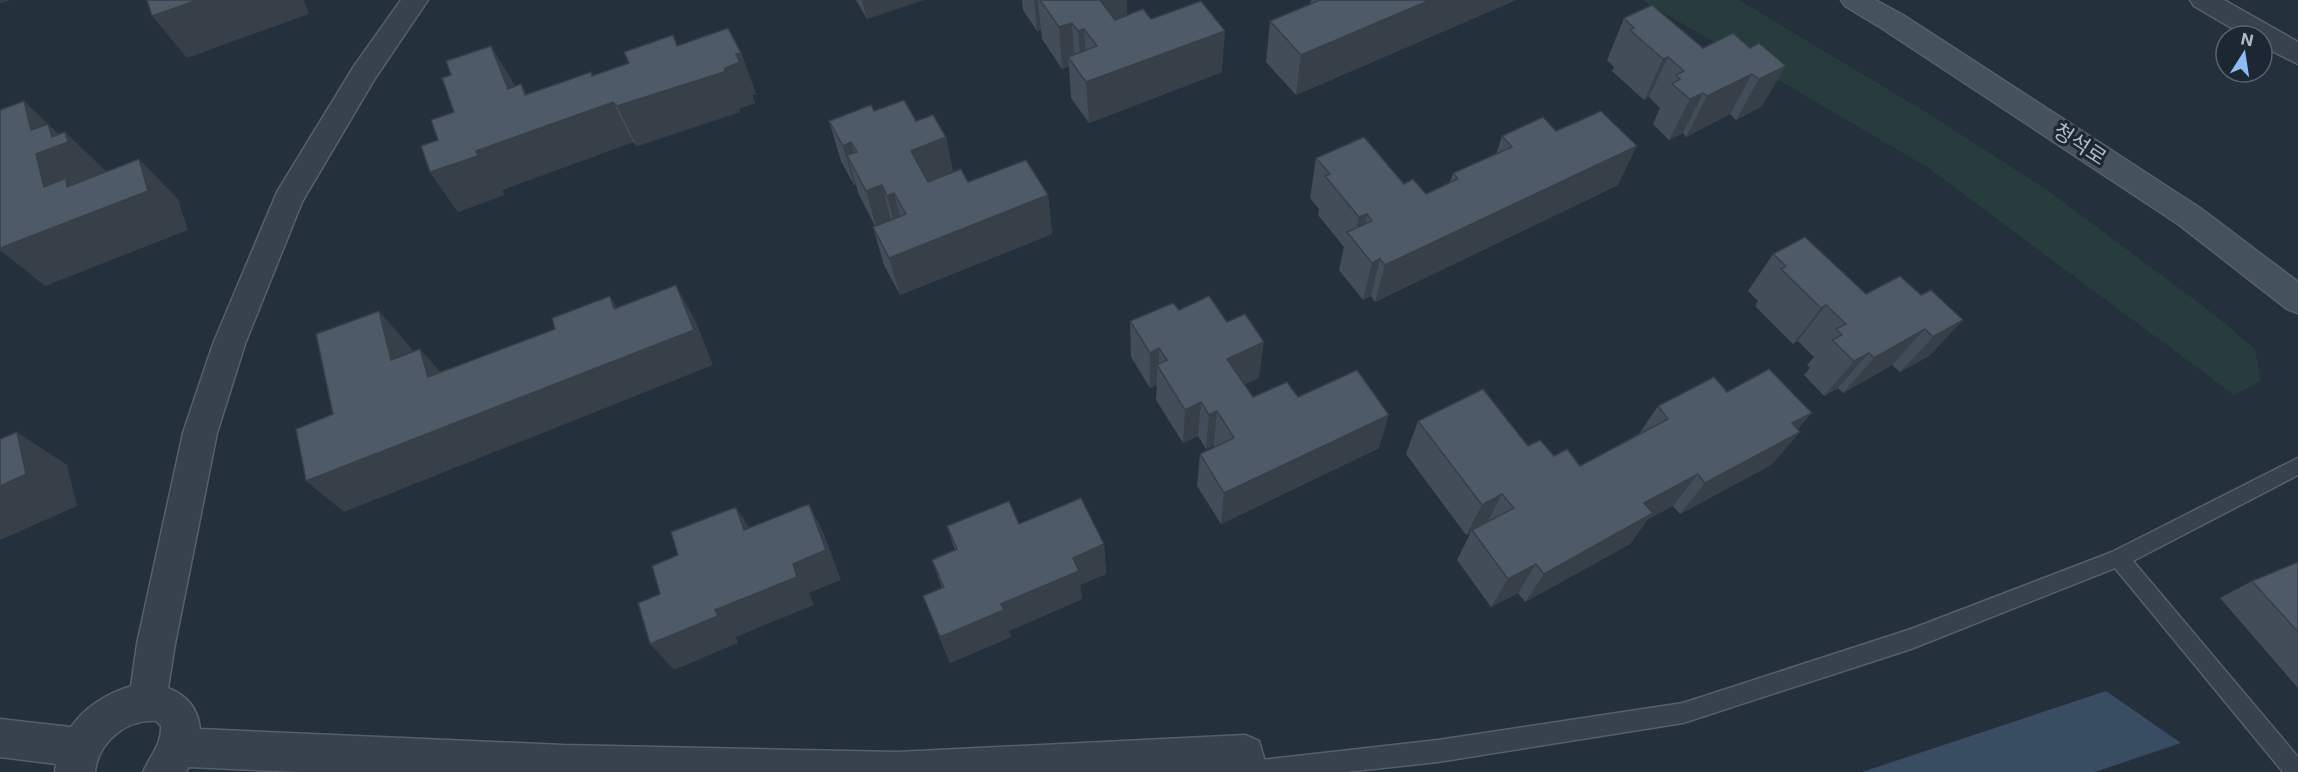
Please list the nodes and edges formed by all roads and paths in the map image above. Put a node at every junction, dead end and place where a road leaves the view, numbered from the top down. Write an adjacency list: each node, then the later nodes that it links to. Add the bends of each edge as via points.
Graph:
1 (414, 0): 8 (street, via 364,73 288,200 229,344 200,433)
2 (1854, 0): 5 (main road, 청석로, via 2189,216)
3 (2203, 0): 4 (street)
4 (2298, 54)
5 (2298, 300)
6 (2298, 466): 7 (lane)
7 (2119, 558): 12 (lane, via 1911,639 1683,713 1438,751); 13 (lane)
8 (147, 702): 10 (street, via 121,709 104,719 90,732); 11 (street, via 170,708 179,717 182,731)
9 (0, 738): 10 (street)
10 (78, 760)
11 (171, 760): 12 (street, via 897,772 1245,754)
12 (1250, 772)
13 (2297, 772)

